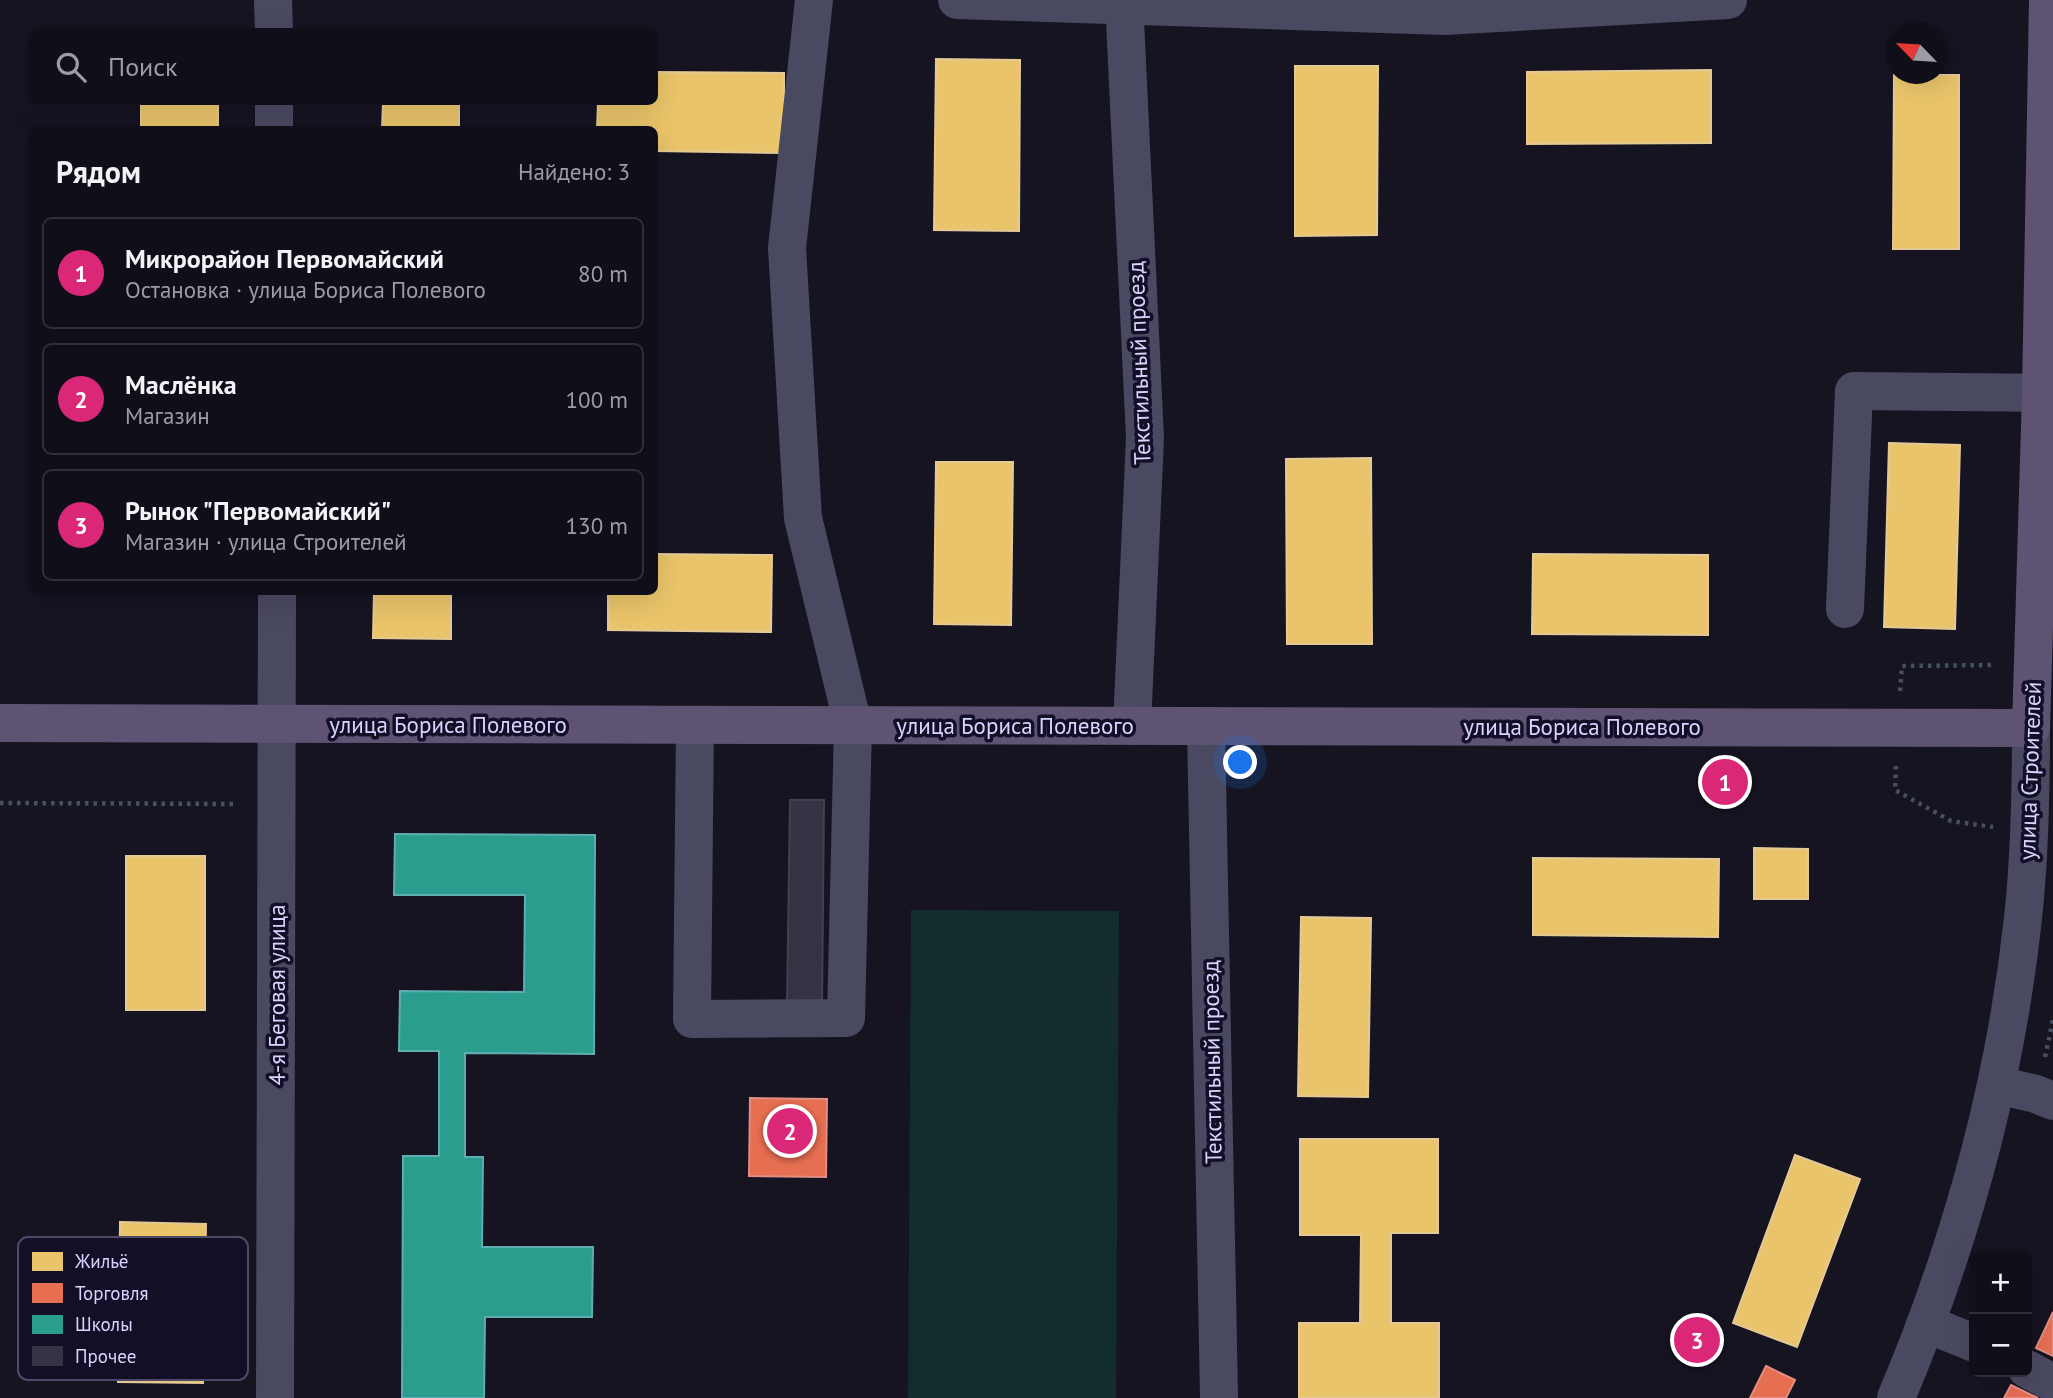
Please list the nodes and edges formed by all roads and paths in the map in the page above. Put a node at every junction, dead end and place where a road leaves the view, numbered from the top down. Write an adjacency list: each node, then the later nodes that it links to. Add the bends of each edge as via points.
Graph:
1 (273, 0): 7 (street)
2 (814, 0): 16 (street, via 787,248 803,518)
3 (957, 0): 6 (street)
4 (1728, 0): 6 (street, via 1444,16)
5 (2048, 0): 10 (main road, улица Строителей)
6 (1124, 2): 17 (street, Текстильный проезд, via 1145,438)
7 (274, 28)
8 (274, 105): 9 (street)
9 (274, 126)
10 (2047, 393): 12 (street, via 1854,391); 19 (main road, улица Строителей)
11 (277, 595): 14 (street, 4-я Беговая улица)
12 (1845, 608)
13 (0, 723): 14 (main road, улица Бориса Полевого)
14 (278, 724): 15 (main road, улица Бориса Полевого); 21 (street, 4-я Беговая улица)
15 (695, 725): 16 (main road, улица Бориса Полевого); 16 (street, via 692,1019 846,1018)
16 (853, 725): 17 (main road, улица Бориса Полевого)
17 (1132, 726): 18 (main road, улица Бориса Полевого)
18 (1206, 726): 19 (main road, улица Бориса Полевого); 29 (street, Текстильный проезд)
19 (2031, 728): 22 (street, улица Строителей, via 2023,917)
20 (0, 803): 21 (path)
21 (277, 805): 28 (street, 4-я Беговая улица)
22 (1997, 1085): 23 (street); 24 (street, улица Строителей, via 1974,1179)
23 (2053, 1101)
24 (1927, 1324): 25 (street); 30 (street, улица Строителей)
25 (1969, 1341)
26 (2032, 1372): 27 (street)
27 (2053, 1383)
28 (275, 1398)
29 (1219, 1398)
30 (1896, 1398)

